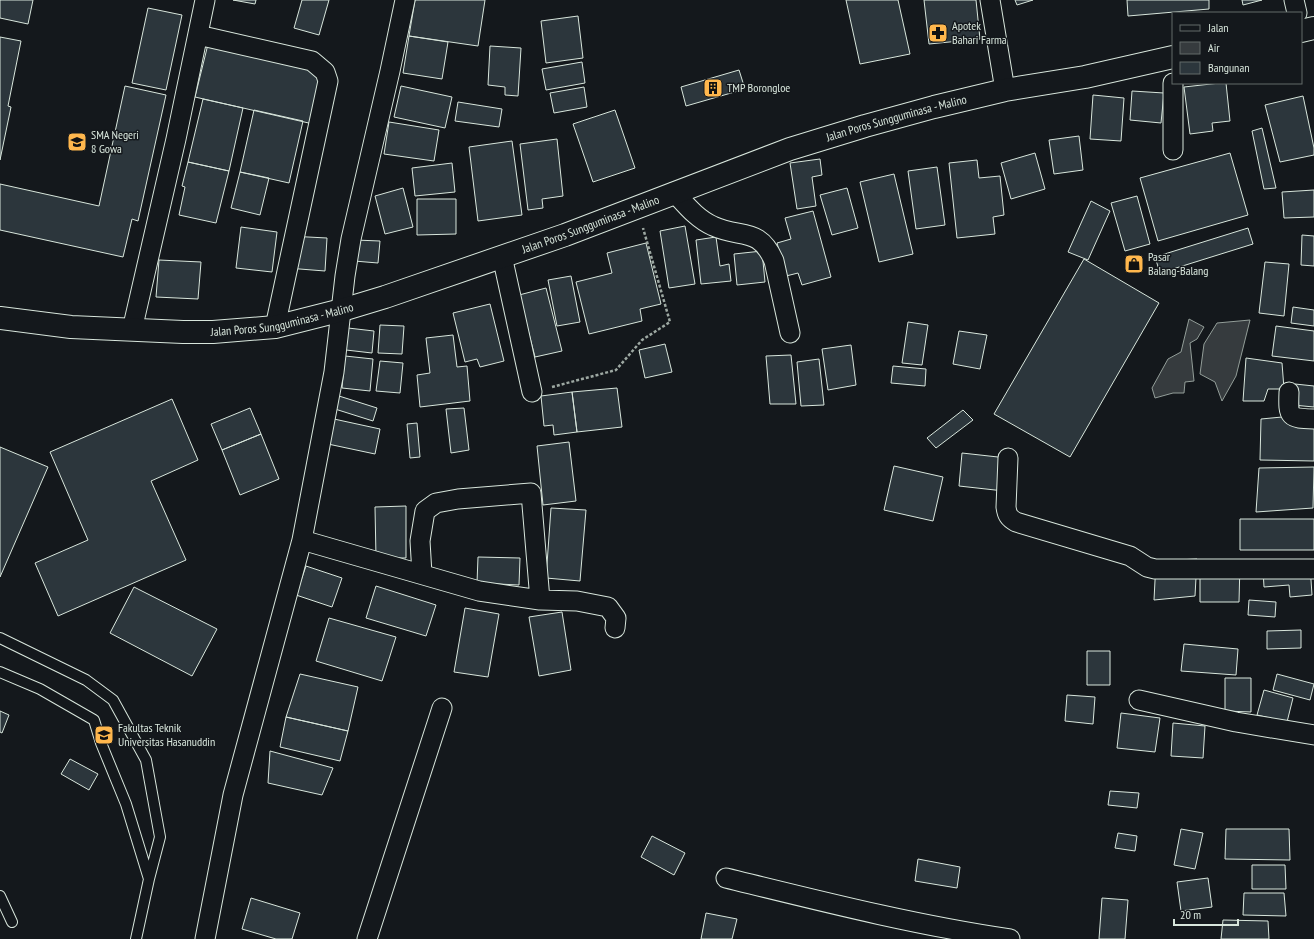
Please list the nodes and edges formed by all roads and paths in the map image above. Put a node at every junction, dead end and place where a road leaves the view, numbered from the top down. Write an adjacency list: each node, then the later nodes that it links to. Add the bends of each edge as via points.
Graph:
1 (206, 0): 8 (street)
2 (404, 0): 16 (street, via 351,239)
3 (990, 0): 11 (street)
4 (1294, 0): 5 (street)
5 (1297, 12)
6 (1314, 28): 7 (main road)
7 (1302, 31)
8 (198, 35): 18 (street, via 312,61 325,72 328,81); 19 (street)
9 (1172, 57): 11 (main road, Jalan Poros Sungguminasa - Malino, via 1085,77)
10 (1173, 84): 12 (street)
11 (1006, 90): 13 (main road, Jalan Poros Sungguminasa - Malino, via 934,107 790,149)
12 (1173, 150)
13 (674, 192): 14 (main road, Jalan Poros Sungguminasa - Malino); 20 (street, via 700,219 715,227 762,241 774,261)
14 (638, 208): 15 (main road, Jalan Poros Sungguminasa - Malino); 21 (path, via 670,322 642,340 616,370)
15 (502, 256): 16 (main road, Jalan Poros Sungguminasa - Malino); 21 (street)
16 (342, 310): 18 (main road, Jalan Poros Sungguminasa - Malino); 25 (street, via 334,372)
17 (0, 318): 19 (main road, Jalan Poros Sungguminasa - Malino, via 71,327)
18 (275, 327): 19 (main road, Jalan Poros Sungguminasa - Malino, via 213,332)
19 (132, 330)
20 (790, 333)
21 (532, 392)
22 (1289, 392): 23 (street, via 1288,410 1292,416)
23 (1314, 419)
24 (1008, 458): 26 (street, via 1006,507 1007,514 1016,522 1130,556 1155,569)
25 (302, 540): 27 (street); 40 (street, via 233,796)
26 (1314, 569)
27 (422, 574): 28 (street, via 479,591); 28 (street, via 420,541 425,511 436,503 531,493)
28 (540, 600): 29 (street, via 577,601 608,607 616,618)
29 (615, 628)
30 (0, 638): 36 (lane, via 86,680 113,700 146,760 160,837)
31 (0, 672): 36 (lane, via 40,689 94,720 126,804)
32 (1138, 700): 34 (street, via 1236,722)
33 (442, 708): 41 (street)
34 (1314, 735)
35 (726, 878): 42 (street, via 860,911)
36 (149, 879): 39 (lane)
37 (0, 896): 38 (lane)
38 (12, 922)
39 (136, 939)
40 (205, 939)
41 (367, 939)
42 (1010, 939)

